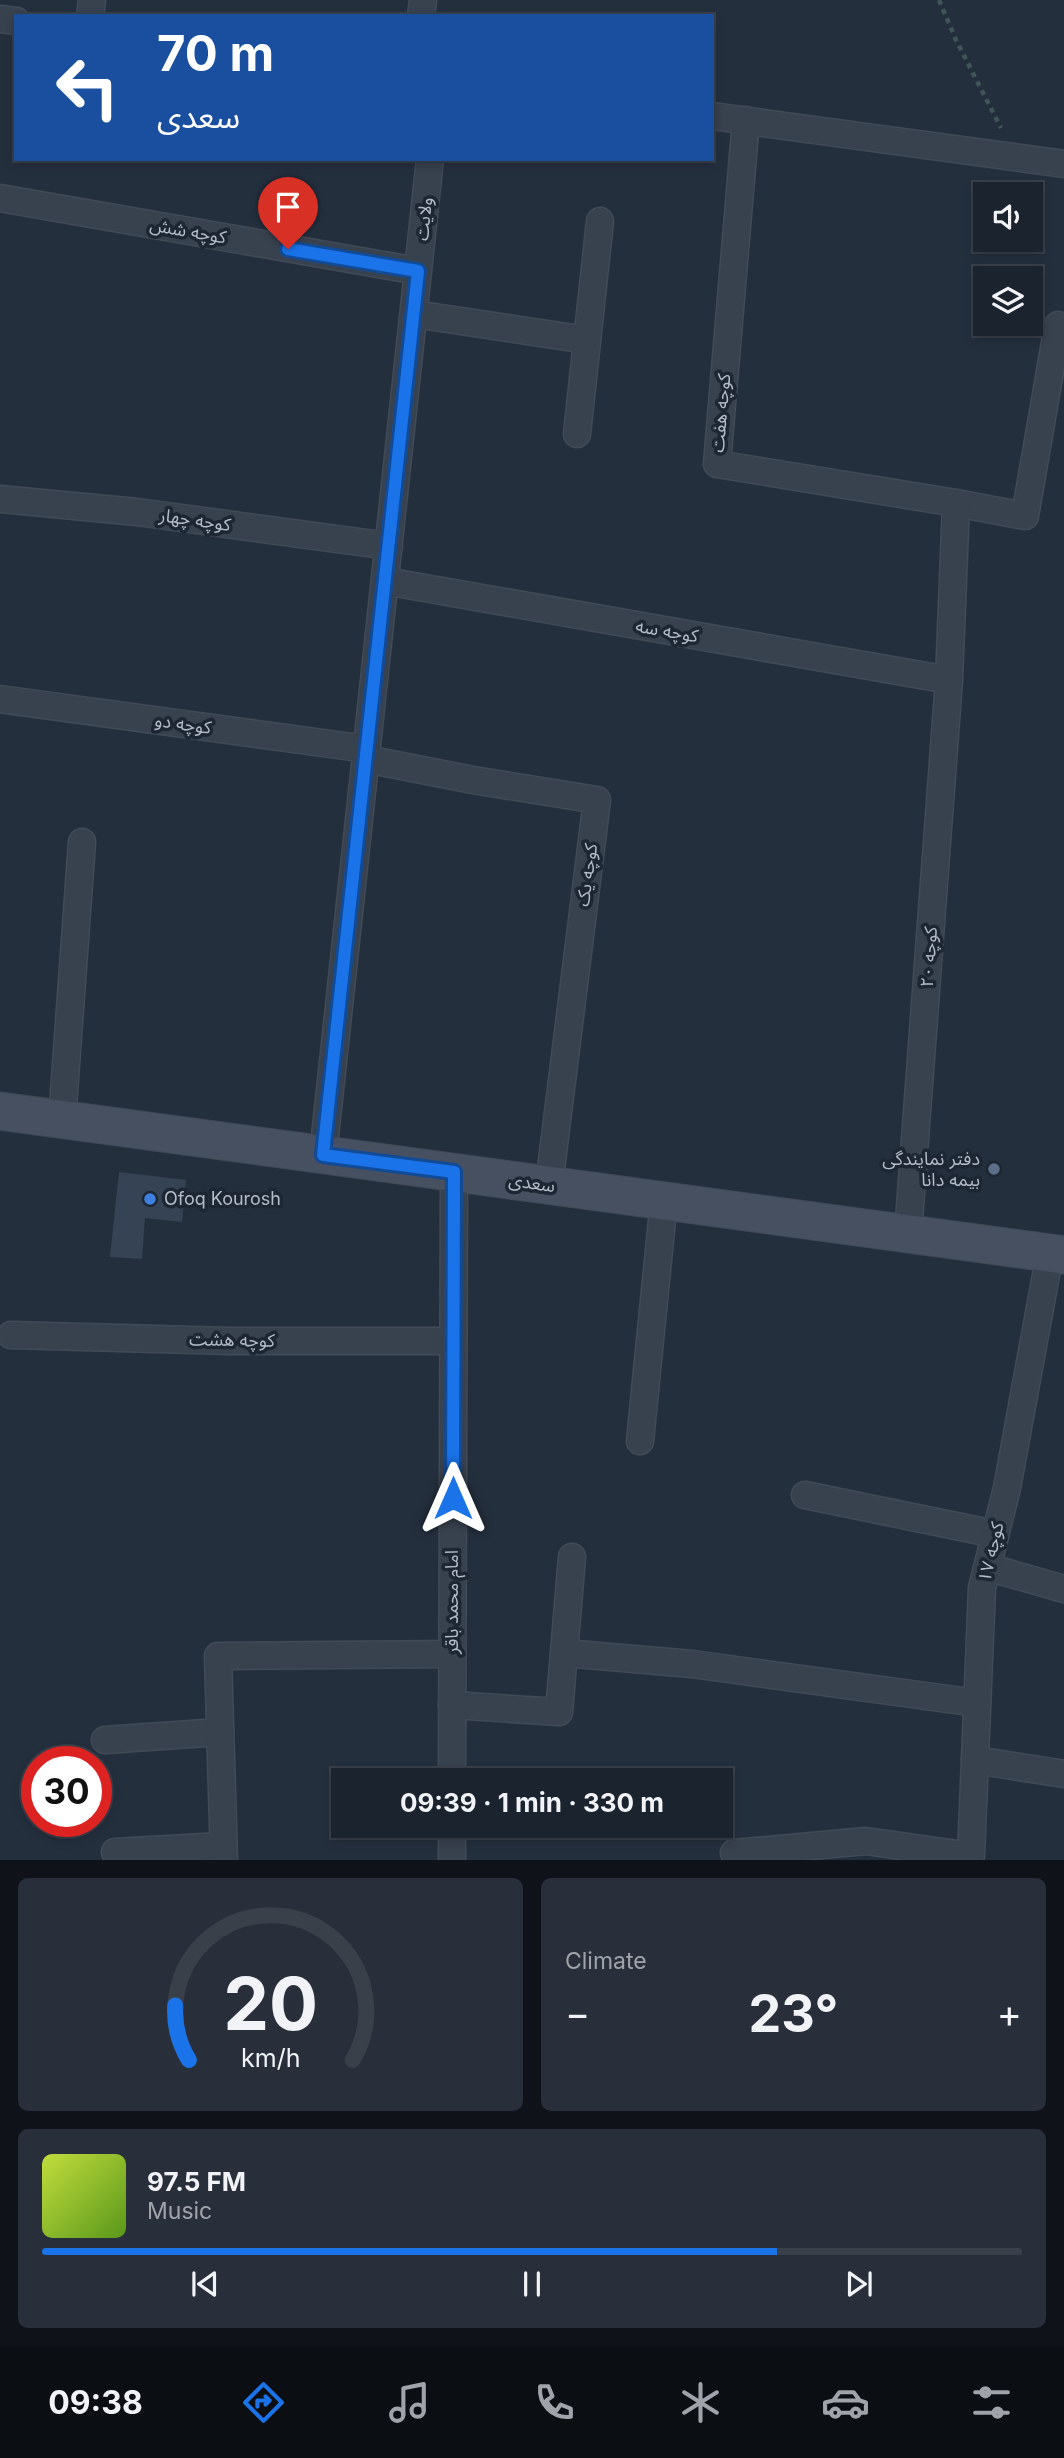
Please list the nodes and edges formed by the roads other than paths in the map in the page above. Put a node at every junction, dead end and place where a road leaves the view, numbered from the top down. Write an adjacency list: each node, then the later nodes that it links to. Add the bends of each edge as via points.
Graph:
1 (714, 116): 2 (street)
2 (746, 120): 4 (street); 13 (street, کوچه هفت, via 717,464)
3 (430, 161): 7 (street, ولایت)
4 (1064, 164)
5 (0, 198): 7 (street, کوچه شش)
6 (600, 221): 10 (street)
7 (418, 271): 8 (street, ولایت)
8 (414, 314): 10 (street); 14 (street, ولایت)
9 (1058, 325): 13 (street, via 1025,516)
10 (587, 340): 11 (street)
11 (577, 434)
12 (0, 499): 14 (street, کوچه چهار, via 137,512)
13 (957, 503): 16 (street, کوچه ۲۰)
14 (389, 546): 15 (street, ولایت)
15 (385, 581): 16 (street, کوچه سه); 18 (street, ولایت)
16 (949, 680): 26 (street, کوچه ۲۰)
17 (0, 699): 18 (street, کوچه دو)
18 (366, 754): 22 (street, ولایت); 24 (street, کوچه یک, via 473,780 597,800)
19 (82, 842): 21 (street)
20 (0, 1111): 21 (street, سعدی)
21 (62, 1120): 22 (street, سعدی)
22 (323, 1155): 23 (street, سعدی)
23 (454, 1172): 24 (street, سعدی); 29 (street, امام محمد باقر)
24 (549, 1185): 25 (street, سعدی)
25 (664, 1200): 26 (street, سعدی); 30 (street)
26 (908, 1234): 27 (street, سعدی)
27 (1057, 1254): 32 (street, کوچه ۱۷)
28 (11, 1335): 29 (street, کوچه هشت)
29 (453, 1341): 37 (street, امام محمد باقر)
30 (640, 1441)
31 (805, 1495): 32 (street)
32 (995, 1534): 34 (street, کوچه ۱۷)
33 (572, 1558): 36 (street)
34 (987, 1567): 35 (street); 38 (street, کوچه ۱۷)
35 (1064, 1589)
36 (564, 1653): 38 (street, via 692,1664); 39 (street, via 559,1712)
37 (452, 1654): 39 (street, امام محمد باقر); 40 (street, via 218,1656)
38 (977, 1703): 42 (street, کوچه ۱۷)
39 (452, 1705): 43 (street, امام محمد باقر)
40 (220, 1732): 41 (street); 48 (street)
41 (105, 1740)
42 (975, 1760): 44 (street); 46 (street, کوچه ۱۷, via 971,1856)
43 (452, 1768)
44 (1064, 1774)
45 (452, 1838): 50 (street)
46 (867, 1850): 49 (street)
47 (115, 1852): 48 (street)
48 (223, 1853)
49 (734, 1853)
50 (452, 1860)

